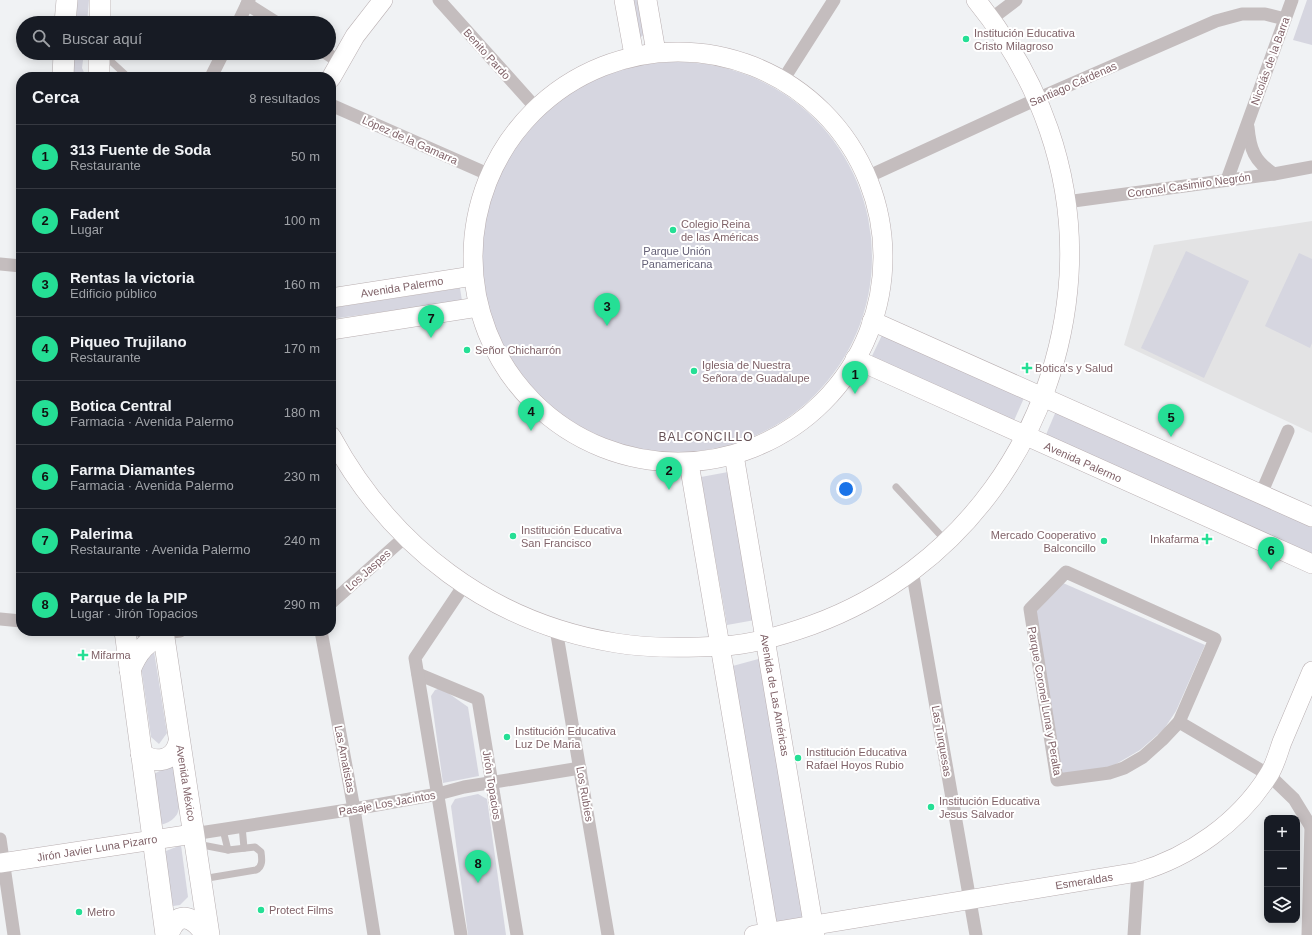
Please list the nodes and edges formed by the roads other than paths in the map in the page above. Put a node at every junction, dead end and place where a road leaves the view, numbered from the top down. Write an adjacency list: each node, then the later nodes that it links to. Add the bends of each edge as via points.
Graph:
1 (67, 0): 12 (main road)
2 (100, 0): 13 (main road)
3 (383, 0): 19 (street, via 355,36)
4 (439, 0): 34 (street, Benito Pardo)
5 (624, 0): 20 (street)
6 (647, 0): 18 (street)
7 (834, 0): 31 (street)
8 (976, 0): 16 (street)
9 (1016, 0): 16 (street)
10 (1292, 0): 17 (street, Nicolás de la Barra)
11 (248, 2): 14 (street); 15 (street)
12 (66, 16)
13 (100, 16)
14 (241, 16)
15 (267, 16)
16 (991, 19): 32 (street, via 1009,44)
17 (1285, 19): 32 (street, Santiago Cárdenas, via 1265,14 1242,14 1216,21); 35 (street, Nicolás de la Barra)
18 (656, 52): 20 (street); 31 (street, via 707,52 759,67)
19 (336, 54)
20 (634, 55): 34 (street, via 589,71 561,88)
21 (64, 60): 26 (main road)
22 (100, 60): 27 (main road)
23 (108, 60): 28 (lane)
24 (220, 60): 29 (street)
25 (333, 60): 30 (street)
26 (63, 72)
27 (99, 72)
28 (122, 72)
29 (214, 72)
30 (332, 72)
31 (783, 80): 39 (street, via 808,98 830,119 857,156)
32 (1037, 99): 39 (street, Santiago Cárdenas); 41 (street, via 1058,160)
33 (336, 107): 38 (street, López de la Gamarra)
34 (536, 108): 38 (street, via 517,128)
35 (1248, 123): 37 (street, Nicolás de la Barra, via 1250,143 1258,162); 40 (street, Nicolás de la Barra)
36 (1312, 167): 37 (street, Coronel Casimiro Negrón)
37 (1274, 174): 40 (street, Coronel Casimiro Negrón)
38 (490, 175): 44 (street, via 480,200 475,227)
39 (866, 176): 47 (street, via 878,212 882,248 880,285)
40 (1227, 180): 41 (street, Coronel Casimiro Negrón)
41 (1066, 202): 50 (street, via 1068,296 1059,347)
42 (0, 264): 43 (street)
43 (16, 266)
44 (473, 276): 45 (street, Avenida Palermo); 46 (street)
45 (336, 297)
46 (478, 307): 48 (street); 55 (street, via 496,353 525,394 562,427 605,450 632,458)
47 (872, 321): 49 (street); 50 (street)
48 (336, 329)
49 (855, 359): 52 (street, Avenida Palermo); 54 (street, via 834,389 800,422 763,444)
50 (1043, 397): 52 (street); 57 (street)
51 (1288, 431): 57 (street)
52 (1026, 436): 60 (street, via 997,483); 61 (street, Avenida Palermo)
53 (336, 447): 59 (street, via 379,509)
54 (734, 455): 55 (street); 72 (street, Avenida de Las Américas)
55 (689, 463): 73 (street)
56 (896, 487): 60 (lane)
57 (1261, 494): 58 (street)
58 (1312, 517)
59 (405, 537): 63 (street); 64 (street, Los Jaspes)
60 (947, 542): 62 (street)
61 (1312, 564)
62 (912, 570): 72 (street, via 850,609 800,629); 97 (street, Las Turquesas)
63 (464, 585): 67 (street, via 519,615); 76 (street, via 415,658)
64 (336, 599)
65 (0, 619): 66 (street)
66 (16, 621)
67 (556, 629): 73 (street, via 617,644 678,648); 81 (street, Los Rubíes)
68 (126, 636): 74 (main road)
69 (162, 636): 74 (main road, via 144,646)
70 (169, 636): 79 (main road, Avenida México)
71 (322, 636): 85 (street, Las Amatistas)
72 (765, 639): 73 (street); 98 (street, Avenida de Las Américas)
73 (720, 647): 99 (street)
74 (130, 670): 80 (main road)
75 (1312, 671): 77 (street, Esmeraldas)
76 (418, 674): 83 (street, Jirón Topacios, via 478,700); 84 (street)
77 (1307, 696): 82 (street, Esmeraldas)
78 (1179, 722): 78 (street, Parque Coronel Luna y Peralta, via 1143,757 1124,768 1109,774 1057,780 1030,609 1066,572 1215,639); 82 (street)
79 (180, 742): 80 (main road, via 174,753 163,760 150,759); 90 (main road, Avenida México)
80 (141, 753): 91 (main road)
81 (580, 768): 83 (street, Pasaje Los Jacintos); 106 (street, Los Rubíes)
82 (1269, 775): 87 (street, via 1294,799); 95 (street, Esmeraldas, via 1247,803 1206,840 1180,856)
83 (492, 783): 84 (street, Pasaje Los Jacintos); 105 (street, Jirón Topacios)
84 (438, 794): 85 (street, Pasaje Los Jacintos); 104 (street)
85 (354, 809): 86 (street, Pasaje Los Jacintos); 103 (street, Las Amatistas)
86 (242, 826): 88 (street, Pasaje Los Jacintos); 92 (lane)
87 (1312, 827): 109 (street)
88 (223, 830): 90 (street, Pasaje Los Jacintos); 93 (lane)
89 (0, 839): 94 (street)
90 (194, 839): 91 (street, Jirón Javier Luna Pizarro); 93 (lane); 96 (main road, Avenida México)
91 (153, 840): 94 (street, Jirón Javier Luna Pizarro); 101 (main road)
92 (244, 848): 93 (lane); 96 (lane, via 255,847 261,852 262,863 259,869)
93 (228, 850)
94 (2, 863): 100 (street)
95 (1138, 872): 97 (street, Esmeraldas); 108 (street)
96 (200, 879): 102 (main road, Avenida México)
97 (970, 899): 98 (street, Esmeraldas); 107 (street, Las Turquesas)
98 (814, 930): 99 (street, Esmeraldas)
99 (764, 934)
100 (14, 935)
101 (167, 935): 102 (main road, via 175,922 184,918 194,921)
102 (207, 935)
103 (374, 935)
104 (461, 935)
105 (517, 935)
106 (608, 935)
107 (976, 935)
108 (1134, 935)
109 (1308, 935)

